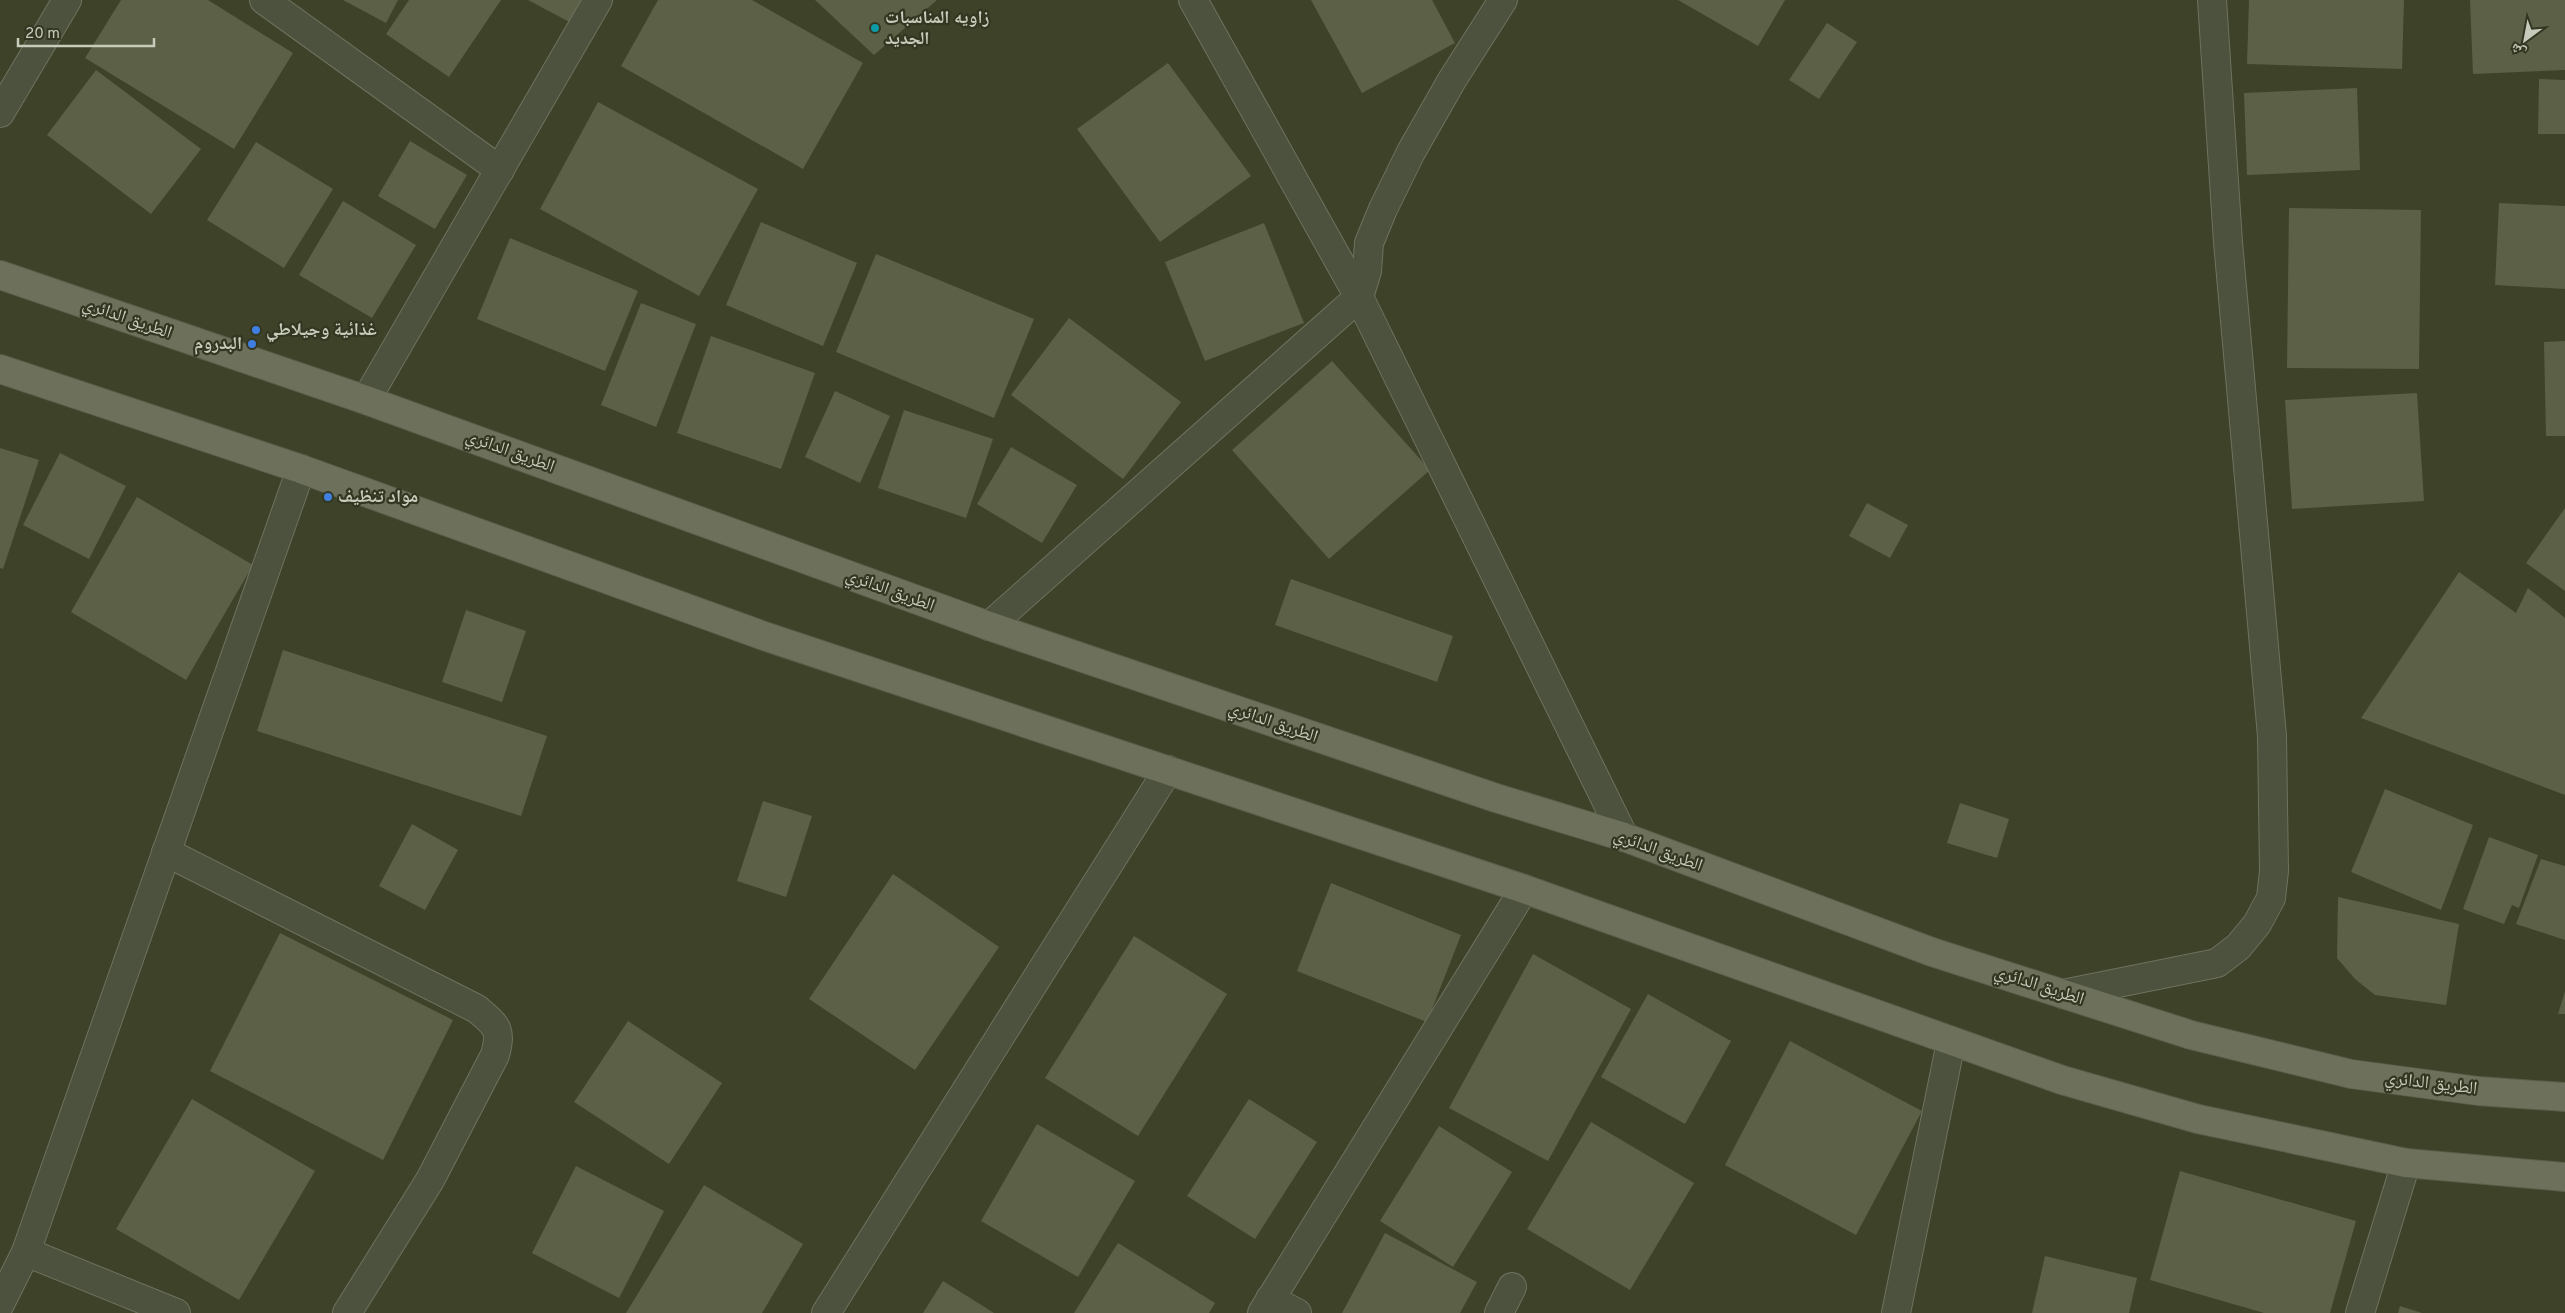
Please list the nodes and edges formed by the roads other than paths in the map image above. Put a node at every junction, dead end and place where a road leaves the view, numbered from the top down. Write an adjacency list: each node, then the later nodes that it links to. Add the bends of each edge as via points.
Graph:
1 (67, 0): 7 (street)
2 (264, 0): 8 (street)
3 (598, 0): 8 (street)
4 (1194, 0): 10 (street)
5 (1503, 0): 10 (street, via 1452,80 1383,208 1370,243 1367,271)
6 (2212, 0): 19 (street, via 2228,242 2272,736 2274,872 2271,898 2238,947 2217,963)
7 (0, 113)
8 (500, 170): 12 (street)
9 (0, 276): 12 (main road, الطريق الدائري)
10 (1359, 297): 14 (street); 16 (street)
11 (0, 369): 13 (main road)
12 (366, 400): 14 (main road, الطريق الدائري)
13 (301, 469): 15 (main road, via 764,636); 17 (street)
14 (989, 626): 16 (main road, الطريق الدائري, via 1496,798)
15 (1168, 770): 18 (main road); 30 (street)
16 (1624, 837): 19 (main road, الطريق الدائري, via 1932,952)
17 (166, 852): 24 (street); 29 (street, via 477,1009 496,1024 500,1038 495,1055 430,1180)
18 (1524, 889): 20 (main road); 27 (street)
19 (2063, 994): 21 (main road, الطريق الدائري, via 2191,1035 2351,1074 2478,1091)
20 (1952, 1042): 22 (main road, via 2062,1080 2198,1119); 33 (street)
21 (2565, 1097)
22 (2406, 1163): 23 (main road); 34 (street)
23 (2565, 1177)
24 (26, 1252): 26 (street); 28 (street)
25 (1512, 1287): 32 (street)
26 (0, 1304)
27 (1266, 1306): 31 (street)
28 (176, 1313)
29 (347, 1313)
30 (826, 1313)
31 (1297, 1313)
32 (1499, 1313)
33 (1896, 1313)
34 (2360, 1313)

